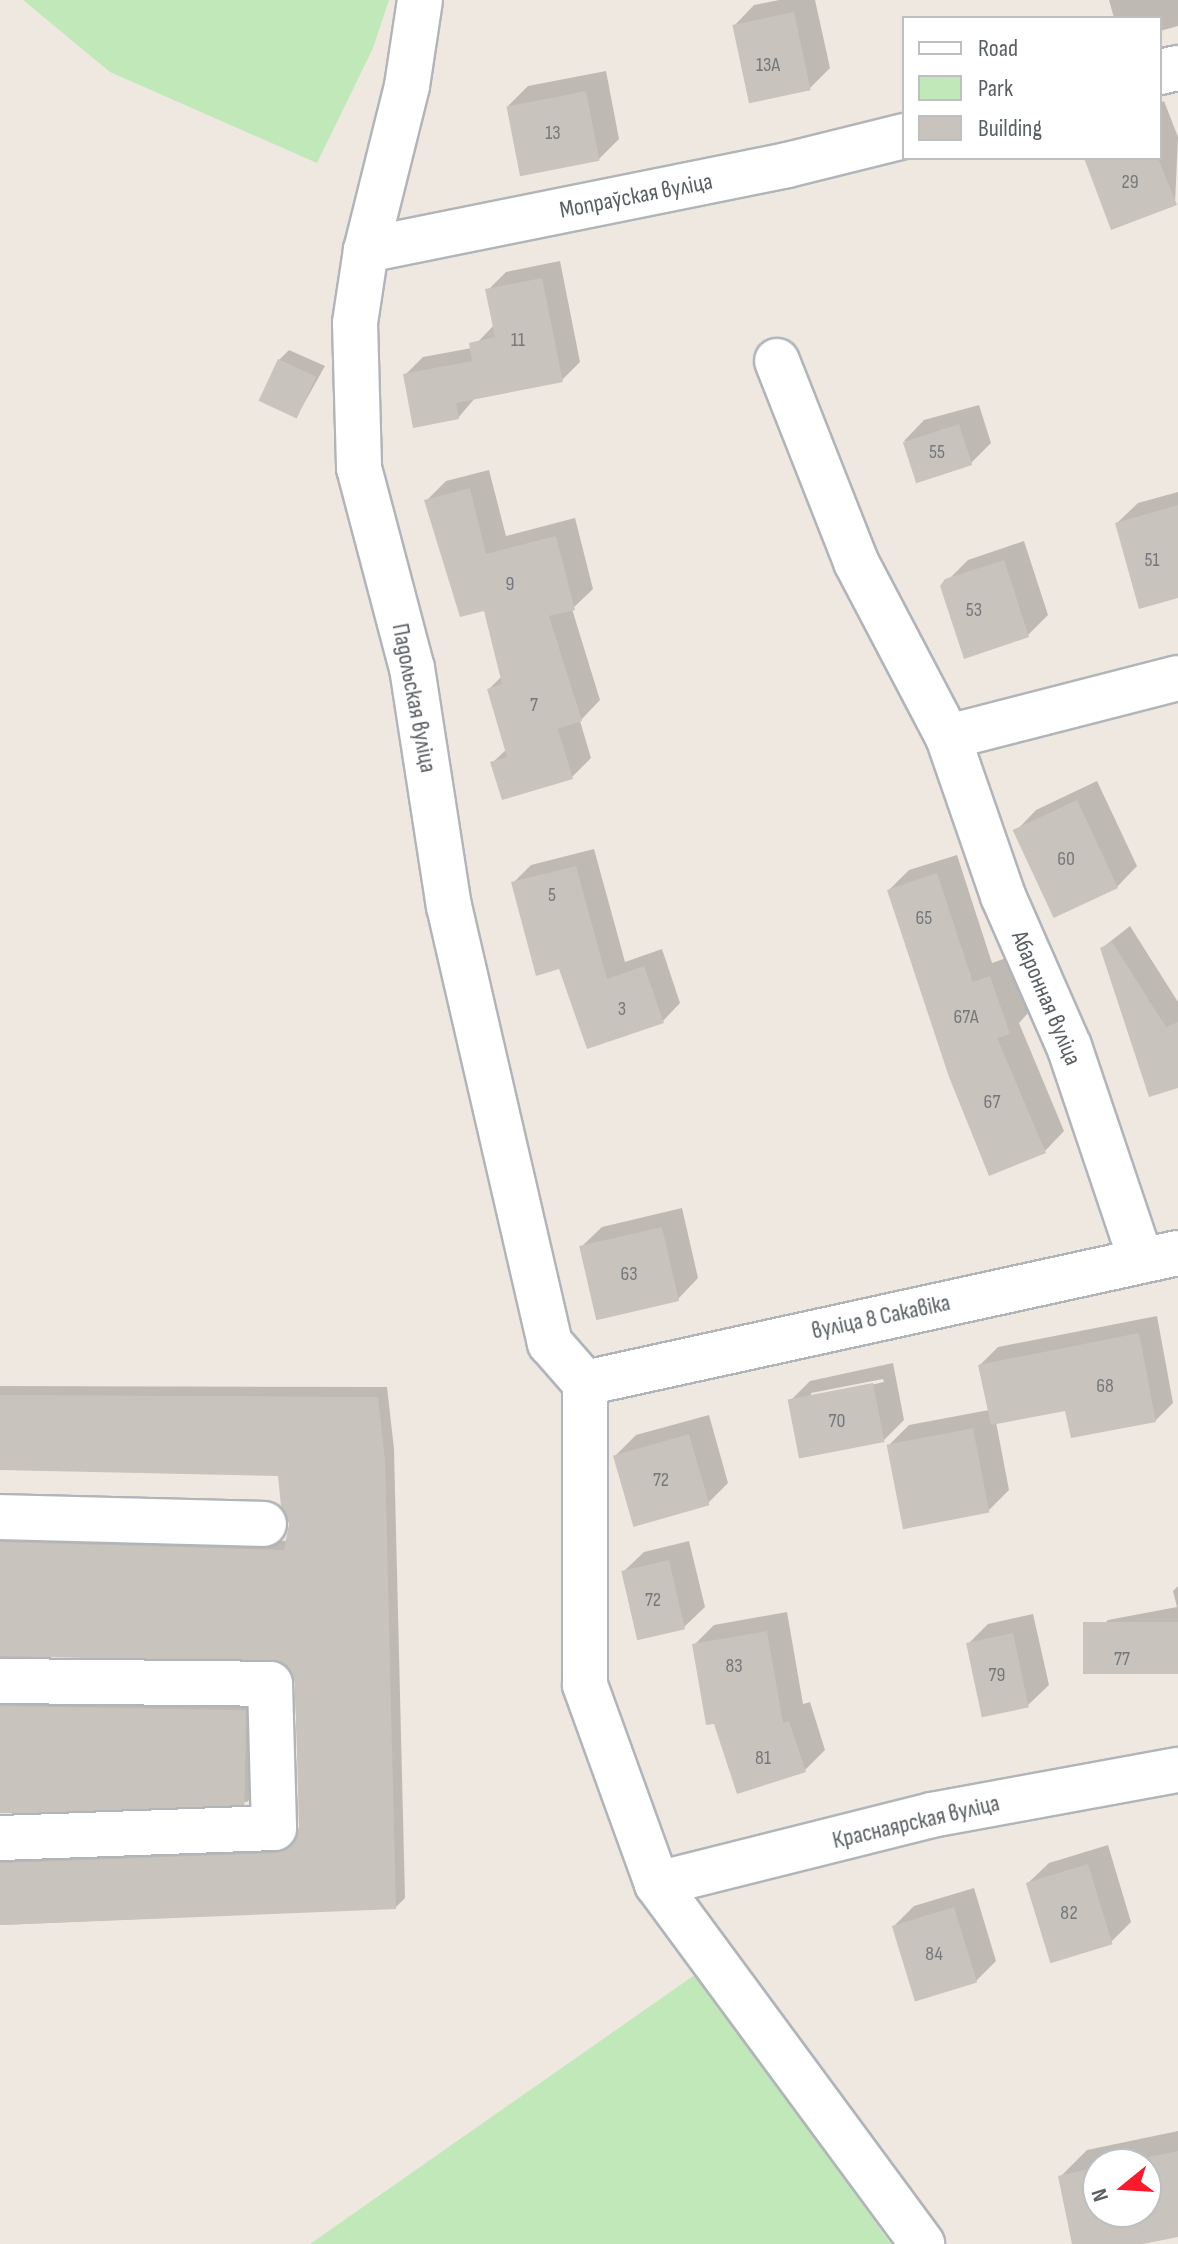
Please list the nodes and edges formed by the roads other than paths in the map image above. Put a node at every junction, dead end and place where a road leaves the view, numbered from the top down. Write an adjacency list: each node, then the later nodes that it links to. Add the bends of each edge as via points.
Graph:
1 (420, 0): 3 (street, Падольская вуліца, via 407,86)
2 (902, 136): 3 (street, Мопраўская вуліца, via 787,165)
3 (366, 250): 8 (street, Падольская вуліца, via 355,323 359,468 412,668 449,906 550,1343)
4 (777, 361): 6 (street, Абаронная вуліца, via 856,562)
5 (1178, 678): 6 (street)
6 (948, 737): 7 (street, Абаронная вуліца, via 1003,896)
7 (1160, 1257): 8 (street, вуліца 8 Сакавіка)
8 (585, 1383): 14 (street, via 585,1685)
9 (0, 1517): 10 (street)
10 (264, 1524)
11 (0, 1681): 13 (street, via 270,1684 274,1828)
12 (1178, 1770): 14 (street, Краснаярская вуліца, via 932,1815)
13 (0, 1838)
14 (657, 1884): 15 (street)
15 (922, 2244)

